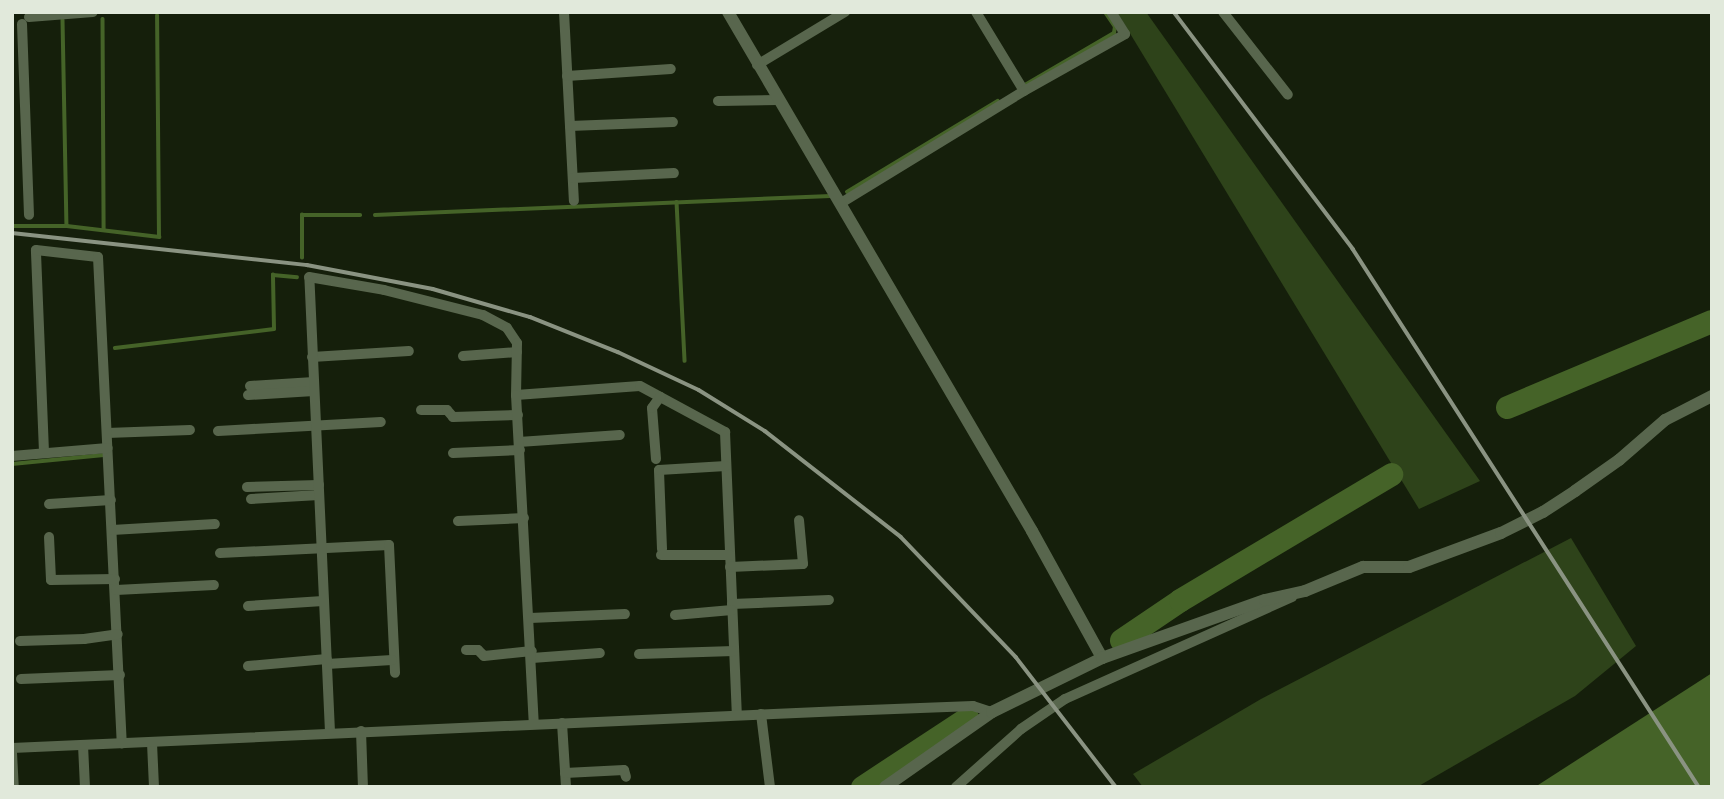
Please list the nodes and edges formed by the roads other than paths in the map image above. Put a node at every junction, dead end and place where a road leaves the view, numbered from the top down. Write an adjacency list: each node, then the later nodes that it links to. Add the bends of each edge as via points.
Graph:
1 (93, 12): 8 (street)
2 (564, 12): 12 (street)
3 (728, 12): 10 (street)
4 (845, 12): 10 (street)
5 (976, 12): 13 (street)
6 (1111, 12): 13 (street, via 1125,34)
7 (1223, 12): 14 (street)
8 (28, 18): 9 (street); 23 (street)
9 (12, 33)
10 (757, 65): 15 (street)
11 (671, 69): 12 (street)
12 (567, 76): 18 (street)
13 (1024, 91): 22 (street)
14 (1288, 95)
15 (778, 100): 16 (street); 22 (street)
16 (718, 102)
17 (673, 122): 18 (street)
18 (570, 126): 20 (street)
19 (674, 173): 20 (street)
20 (573, 178): 21 (street)
21 (574, 201)
22 (841, 203): 80 (street)
23 (29, 215)
24 (409, 351): 26 (street)
25 (517, 352): 26 (street, via 508,328 483,314 309,277); 27 (street); 30 (street)
26 (312, 356): 28 (street)
27 (463, 356)
28 (314, 387): 29 (street); 36 (street)
29 (249, 390)
30 (516, 394): 32 (street, via 640,386); 34 (street)
31 (1712, 396): 65 (street, via 1665,420 1619,460 1544,512 1501,533 1409,567 1363,567)
32 (660, 397): 46 (street, via 652,408); 47 (street, via 725,432)
33 (421, 410): 34 (street, via 447,410 453,417)
34 (518, 415): 41 (street)
35 (381, 422): 36 (street)
36 (316, 426): 38 (street); 49 (street)
37 (190, 430): 39 (street)
38 (218, 431)
39 (107, 433): 42 (street); 43 (street, via 98,257 36,250)
40 (620, 435): 41 (street)
41 (520, 446): 44 (street); 53 (street)
42 (108, 448): 43 (street); 51 (street)
43 (44, 452): 45 (street)
44 (453, 453)
45 (12, 456)
46 (656, 458)
47 (726, 466): 61 (street); 61 (street, via 659,470 661,552)
48 (247, 487): 49 (street)
49 (319, 490): 50 (street); 59 (street)
50 (251, 499)
51 (111, 500): 52 (street); 57 (street)
52 (49, 504)
53 (524, 518): 55 (street); 72 (street)
54 (799, 520): 62 (street, via 803,564)
55 (458, 522)
56 (215, 524): 57 (street)
57 (112, 530): 63 (street)
58 (49, 537): 63 (street, via 51,580)
59 (320, 547): 60 (street); 67 (street); 81 (street, via 389,545)
60 (220, 553)
61 (730, 555): 62 (street)
62 (730, 566): 69 (street)
63 (115, 585): 64 (street); 73 (street)
64 (214, 585)
65 (1305, 591): 80 (street, via 1265,600); 107 (street, via 1065,699 1021,729)
66 (829, 600): 69 (street)
67 (323, 601): 68 (street); 82 (street)
68 (248, 606)
69 (732, 607): 71 (street); 76 (street)
70 (625, 614): 72 (street)
71 (675, 615)
72 (530, 618): 78 (street)
73 (118, 634): 74 (street); 85 (street)
74 (20, 641)
75 (466, 650): 78 (street, via 478,650 484,656)
76 (734, 651): 79 (street); 89 (street)
77 (600, 653): 78 (street)
78 (532, 654): 91 (street)
79 (639, 654)
80 (1102, 658): 87 (street)
81 (392, 660): 82 (street); 84 (street)
82 (327, 662): 83 (street); 93 (street)
83 (248, 666)
84 (395, 673)
85 (120, 675): 86 (street); 94 (street)
86 (22, 679)
87 (992, 712): 88 (street, via 973,706); 106 (street)
88 (761, 714): 89 (street); 105 (street)
89 (737, 715): 90 (street)
90 (562, 723): 91 (street); 98 (street)
91 (534, 724): 92 (street)
92 (361, 731): 93 (street); 103 (street)
93 (330, 732): 95 (street)
94 (122, 743): 95 (street); 96 (street)
95 (152, 743): 102 (street)
96 (83, 745): 97 (street); 101 (street)
97 (12, 751): 100 (street)
98 (565, 773): 99 (street, via 624,770); 104 (street)
99 (626, 777)
100 (13, 787)
101 (85, 787)
102 (154, 787)
103 (363, 787)
104 (566, 787)
105 (770, 787)
106 (885, 787)
107 (956, 787)

